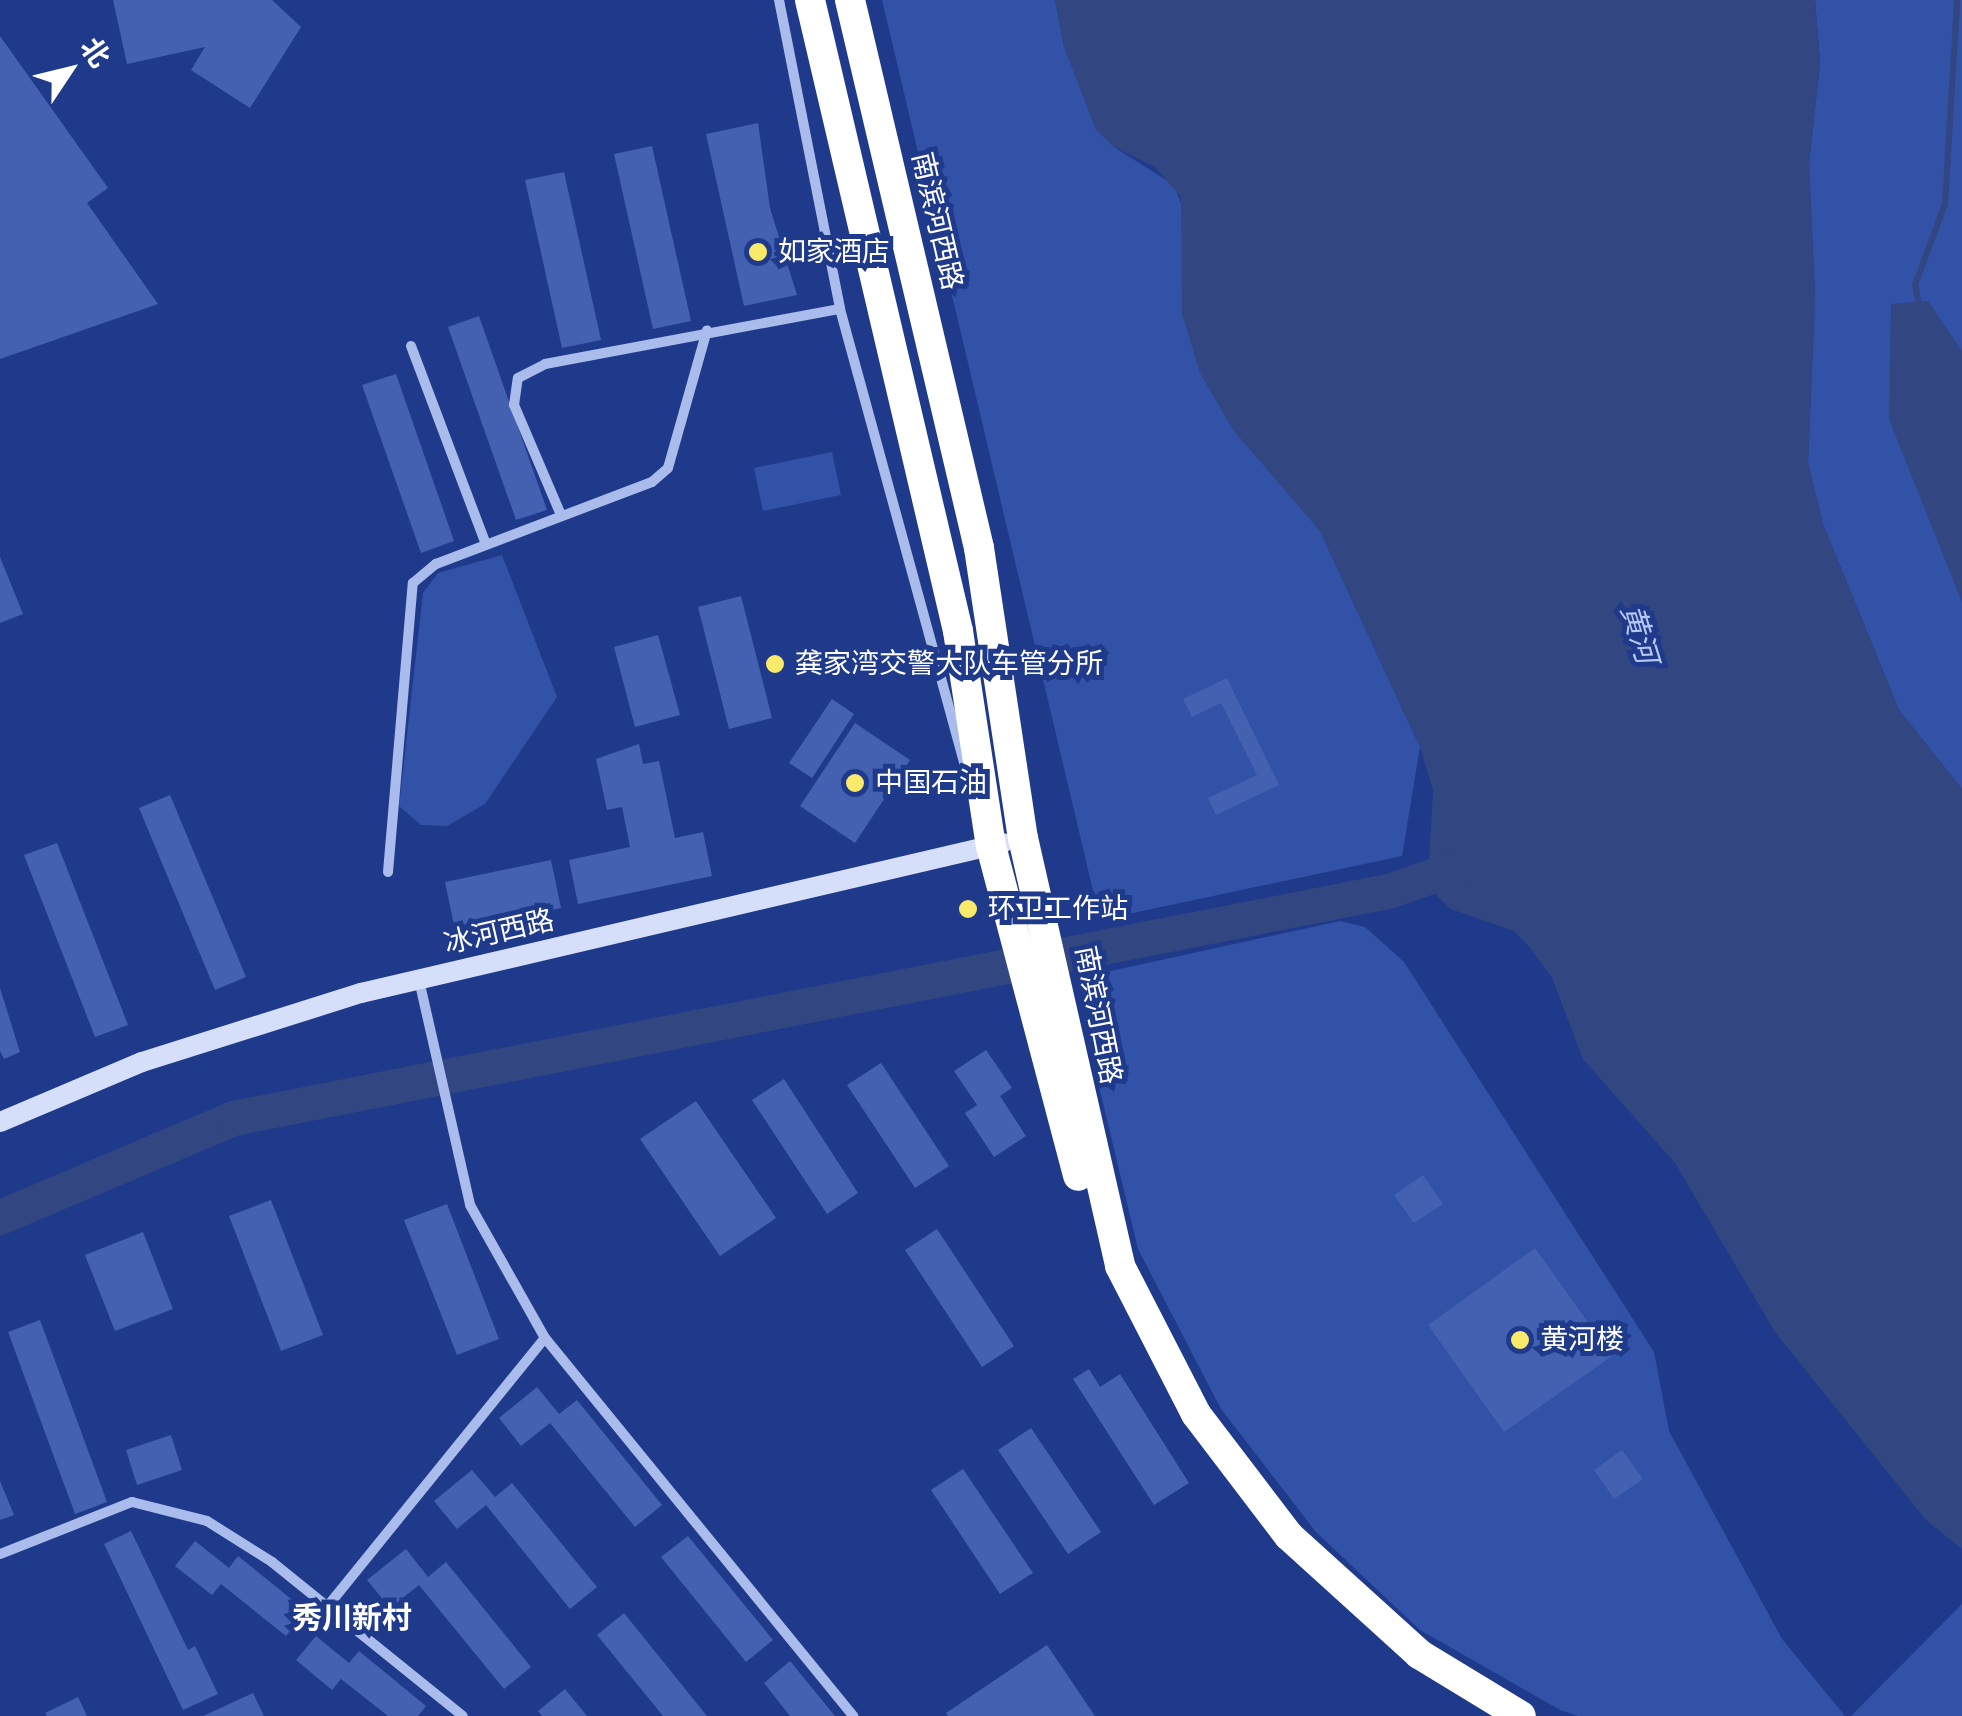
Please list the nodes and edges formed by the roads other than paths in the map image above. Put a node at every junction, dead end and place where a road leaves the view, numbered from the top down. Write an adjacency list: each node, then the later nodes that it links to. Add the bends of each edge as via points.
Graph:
1 (778, 0): 4 (street, 南滨河西路)
2 (810, 0): 10 (highway, 南滨河西路, via 958,631)
3 (850, 0): 9 (highway, 南滨河西路, via 979,548)
4 (840, 309): 5 (street); 10 (street, 南滨河西路, via 936,679)
5 (707, 330): 7 (street, via 668,468 652,482); 7 (street, via 545,364 518,378 514,404)
6 (412, 346): 8 (street)
7 (560, 515): 8 (street)
8 (486, 544): 11 (street, via 436,564 413,584)
9 (1023, 838): 10 (main road, 冰河西路); 13 (highway, 南滨河西路, via 1045,918)
10 (991, 846): 12 (main road, 冰河西路); 13 (highway, 南滨河西路, via 1013,927)
11 (388, 872)
12 (419, 979): 14 (main road, 冰河西路, via 142,1062); 15 (street, via 470,1205)
13 (1044, 981): 20 (highway, 南滨河西路, via 1106,1271 1183,1423 1278,1549 1332,1605 1406,1670); 21 (highway, 南滨河西路, via 1120,1266 1196,1414 1289,1536 1344,1590 1419,1654)
14 (0, 1122)
15 (545, 1338): 17 (street); 19 (street)
16 (0, 1554): 17 (street, via 132,1502 207,1521)
17 (328, 1607): 18 (street)
18 (463, 1716)
19 (853, 1716)
20 (1483, 1716)
21 (1521, 1716)

